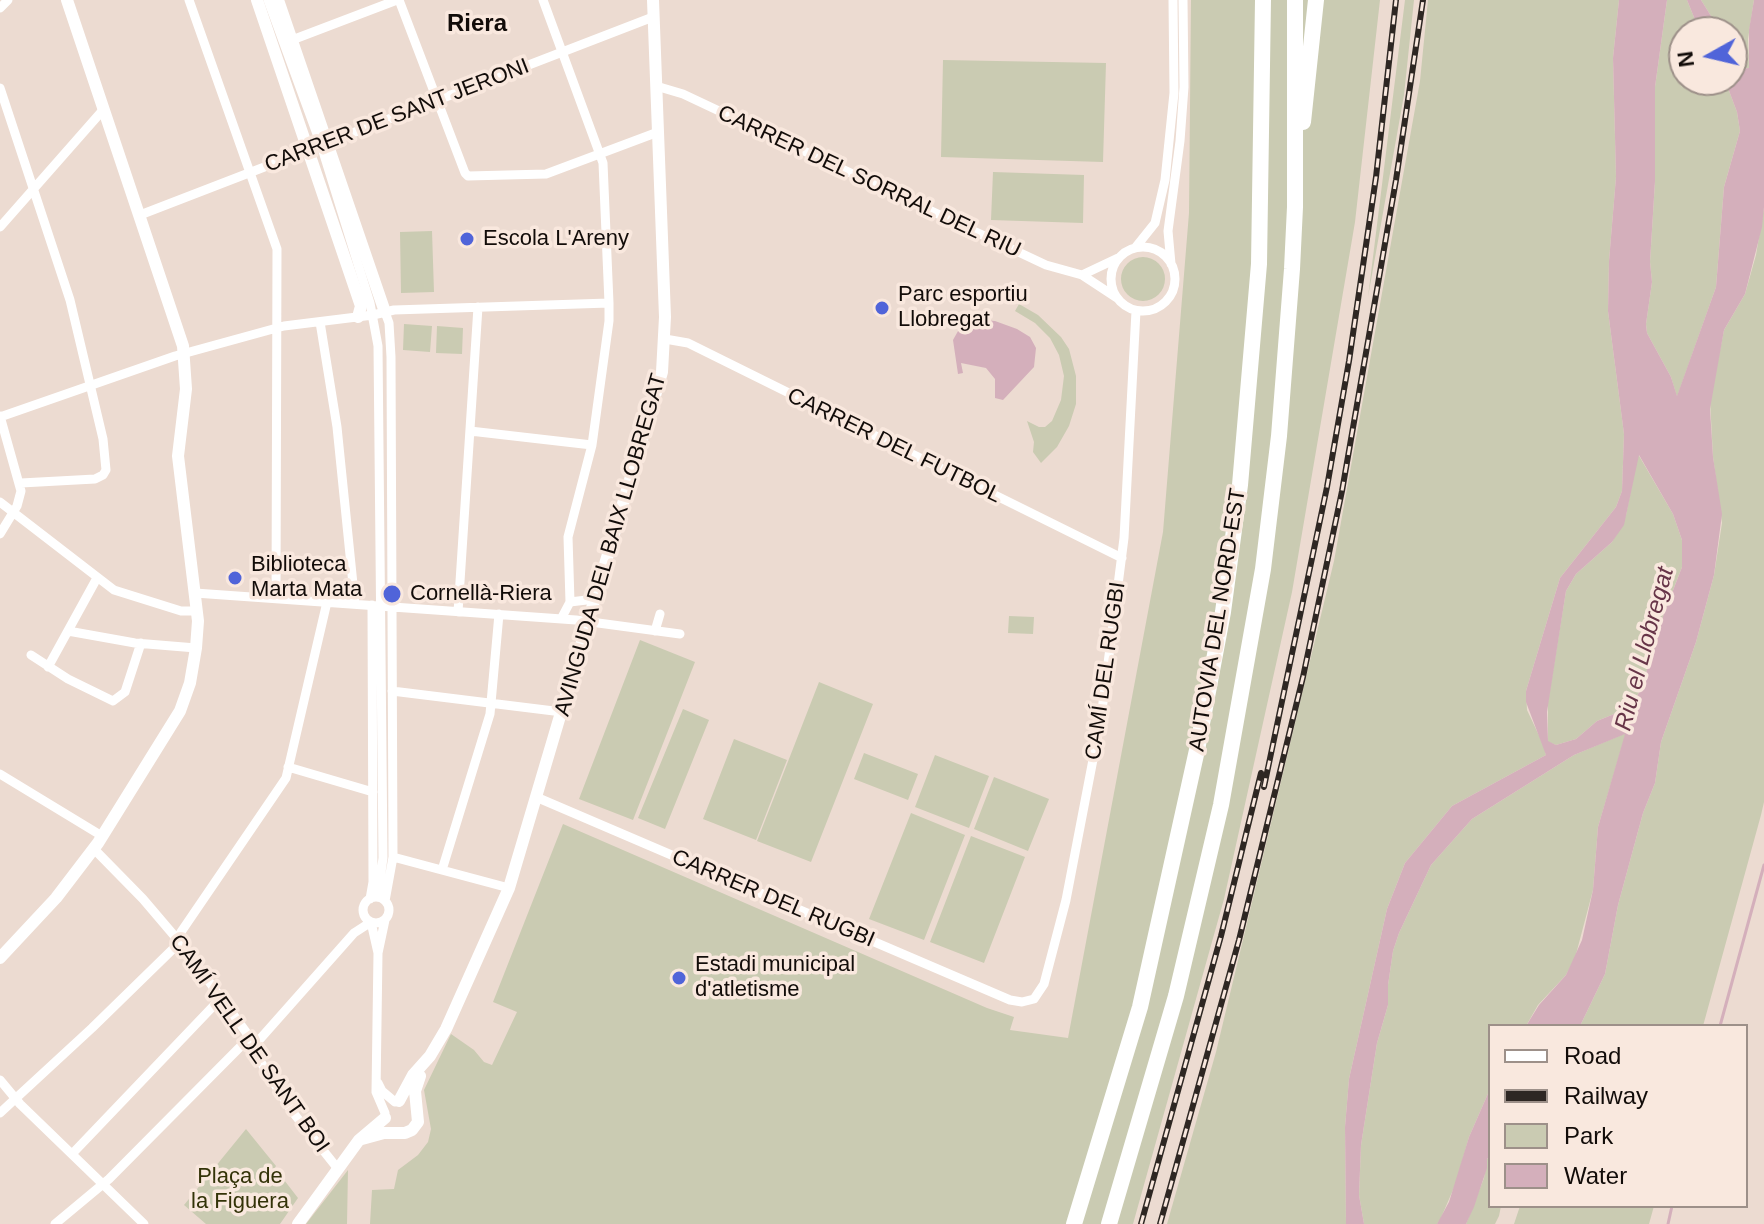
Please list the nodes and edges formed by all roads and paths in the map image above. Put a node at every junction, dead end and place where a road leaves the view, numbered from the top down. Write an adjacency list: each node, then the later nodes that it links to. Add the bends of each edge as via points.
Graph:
1 (8, 0): 15 (street)
2 (67, 0): 22 (street)
3 (189, 0): 27 (street)
4 (257, 0): 25 (street)
5 (268, 0): 24 (street)
6 (278, 0): 17 (street)
7 (398, 0): 17 (street); 21 (street)
8 (543, 0): 18 (street)
9 (653, 0): 16 (street, AVINGUDA DEL BAIX LLOBREGAT)
10 (1173, 0): 32 (street, via 1174,93 1165,180 1155,223)
11 (1183, 0): 34 (street, via 1184,87 1168,231)
12 (1263, 0): 113 (highway, AUTOVIA DEL NORD-EST, via 1259,264 1223,612 1140,1007)
13 (1295, 0): 29 (highway, AUTOVIA DEL NORD-EST)
14 (1316, 0): 29 (highway)
15 (0, 8)
16 (653, 17): 18 (street, CARRER DE SANT JERONI); 19 (street, AVINGUDA DEL BAIX LLOBREGAT)
17 (292, 40): 24 (street)
18 (563, 52): 21 (street, CARRER DE SANT JERONI); 26 (street)
19 (656, 86): 23 (street, AVINGUDA DEL BAIX LLOBREGAT); 35 (street, CARRER DEL SORRAL DEL RIU, via 1046,265)
20 (0, 88): 28 (street)
21 (437, 101): 24 (street, CARRER DE SANT JERONI); 26 (street, via 468,176 546,174)
22 (103, 110): 28 (street); 30 (street)
23 (658, 132): 26 (street); 44 (street, AVINGUDA DEL BAIX LLOBREGAT)
24 (324, 144): 25 (street, CARRER DE SANT JERONI); 40 (street)
25 (308, 150): 27 (street, CARRER DE SANT JERONI); 41 (street, via 361,306)
26 (600, 154): 37 (street)
27 (250, 173): 30 (street, CARRER DE SANT JERONI); 43 (street, via 277,249)
28 (34, 188): 31 (street); 46 (street)
29 (1295, 195): 114 (highway, AUTOVIA DEL NORD-EST, via 1279,436 1235,734 1176,996)
30 (140, 215): 45 (street)
31 (0, 227)
32 (1135, 248): 33 (street); 34 (street, via 1156,250)
33 (1121, 256): 35 (street); 36 (street, via 1112,275)
34 (1171, 264): 39 (street, via 1175,280 1170,296 1154,309)
35 (1082, 275): 36 (street, CARRER DEL SORRAL DEL RIU)
36 (1117, 298): 39 (street)
37 (609, 303): 38 (street); 49 (street)
38 (478, 307): 40 (street); 48 (street)
39 (1136, 311): 54 (street, CAMÍ DEL RUGBI)
40 (379, 314): 41 (street); 62 (street, via 389,323 391,357)
41 (358, 317): 42 (street)
42 (320, 322): 43 (street); 61 (street)
43 (277, 328): 45 (street); 57 (street)
44 (665, 339): 54 (street, CARRER DEL FUTBOL, via 688,343); 58 (street, AVINGUDA DEL BAIX LLOBREGAT, via 662,372)
45 (184, 354): 46 (street); 56 (street, via 186,389 178,456)
46 (91, 386): 47 (street); 50 (street, via 103,439 106,470 101,477)
47 (0, 416): 50 (street)
48 (470, 431): 49 (street); 64 (street)
49 (592, 445): 60 (street, via 568,537)
50 (21, 483): 52 (street)
51 (0, 502): 52 (street)
52 (14, 513): 53 (street); 55 (street)
53 (0, 534)
54 (1122, 558): 95 (street, CAMÍ DEL RUGBI, via 1092,770 1059,926 1039,993 1028,1002)
55 (97, 578): 63 (street, via 129,596); 69 (street)
56 (195, 593): 57 (street); 63 (street)
57 (276, 598): 59 (street)
58 (595, 599): 60 (street); 68 (street, AVINGUDA DEL BAIX LLOBREGAT)
59 (327, 602): 61 (street); 79 (street)
60 (570, 602): 67 (street)
61 (355, 604): 62 (street)
62 (382, 606): 64 (street); 76 (street); 81 (street); 88 (street, via 383,858)
63 (197, 611): 73 (street)
64 (458, 612): 65 (street)
65 (499, 614): 67 (street); 77 (street)
66 (660, 614): 70 (street)
67 (561, 619): 68 (street)
68 (589, 623): 70 (street); 78 (street, AVINGUDA DEL BAIX LLOBREGAT)
69 (68, 631): 72 (street); 75 (street)
70 (655, 631): 71 (street)
71 (680, 634)
72 (141, 643): 73 (street); 75 (street, via 125,692 115,701)
73 (196, 648): 83 (street, via 180,711)
74 (31, 655): 75 (street)
75 (48, 667)
76 (392, 691): 77 (street); 85 (street)
77 (491, 703): 78 (street); 86 (street)
78 (562, 712): 82 (street, AVINGUDA DEL BAIX LLOBREGAT)
79 (288, 767): 81 (street); 91 (street, via 286,778)
80 (0, 774): 83 (street)
81 (373, 792): 88 (street, via 373,882)
82 (536, 797): 87 (street, AVINGUDA DEL BAIX LLOBREGAT); 95 (street, CARRER DEL RUGBI)
83 (102, 836): 84 (street)
84 (94, 849): 91 (street, CAMÍ VELL DE SANT BOI); 93 (street)
85 (393, 857): 86 (street); 88 (street)
86 (442, 870): 87 (street)
87 (509, 888): 97 (street, AVINGUDA DEL BAIX LLOBREGAT, via 446,1029)
88 (378, 898): 89 (street, via 389,911); 90 (street, via 364,909)
89 (385, 920): 90 (street); 92 (street)
90 (371, 922): 92 (street); 96 (street, via 354,933 260,1039)
91 (178, 940): 94 (street, CAMÍ VELL DE SANT BOI); 100 (street)
92 (378, 953): 99 (street)
93 (0, 958)
94 (221, 998): 96 (street, CAMÍ VELL DE SANT BOI); 107 (street)
95 (1010, 1000)
96 (250, 1043): 108 (street, CAMÍ VELL DE SANT BOI, via 291,1110); 109 (street, via 241,1046)
97 (424, 1063): 101 (street, AVINGUDA DEL BAIX LLOBREGAT); 102 (street, AVINGUDA DEL BAIX LLOBREGAT, via 415,1091)
98 (0, 1080): 100 (street)
99 (378, 1083): 101 (street); 104 (street, via 377,1099)
100 (17, 1098): 103 (street); 107 (street)
101 (397, 1101): 102 (street); 104 (street)
102 (416, 1109): 105 (street, via 414,1128)
103 (0, 1113)
104 (385, 1115): 105 (street); 106 (street)
105 (395, 1133): 106 (street)
106 (359, 1140): 108 (street)
107 (72, 1154): 109 (street)
108 (338, 1169): 112 (street)
109 (103, 1185): 110 (street); 111 (street)
110 (55, 1224)
111 (144, 1224)
112 (298, 1224)
113 (1074, 1224)
114 (1109, 1224)

